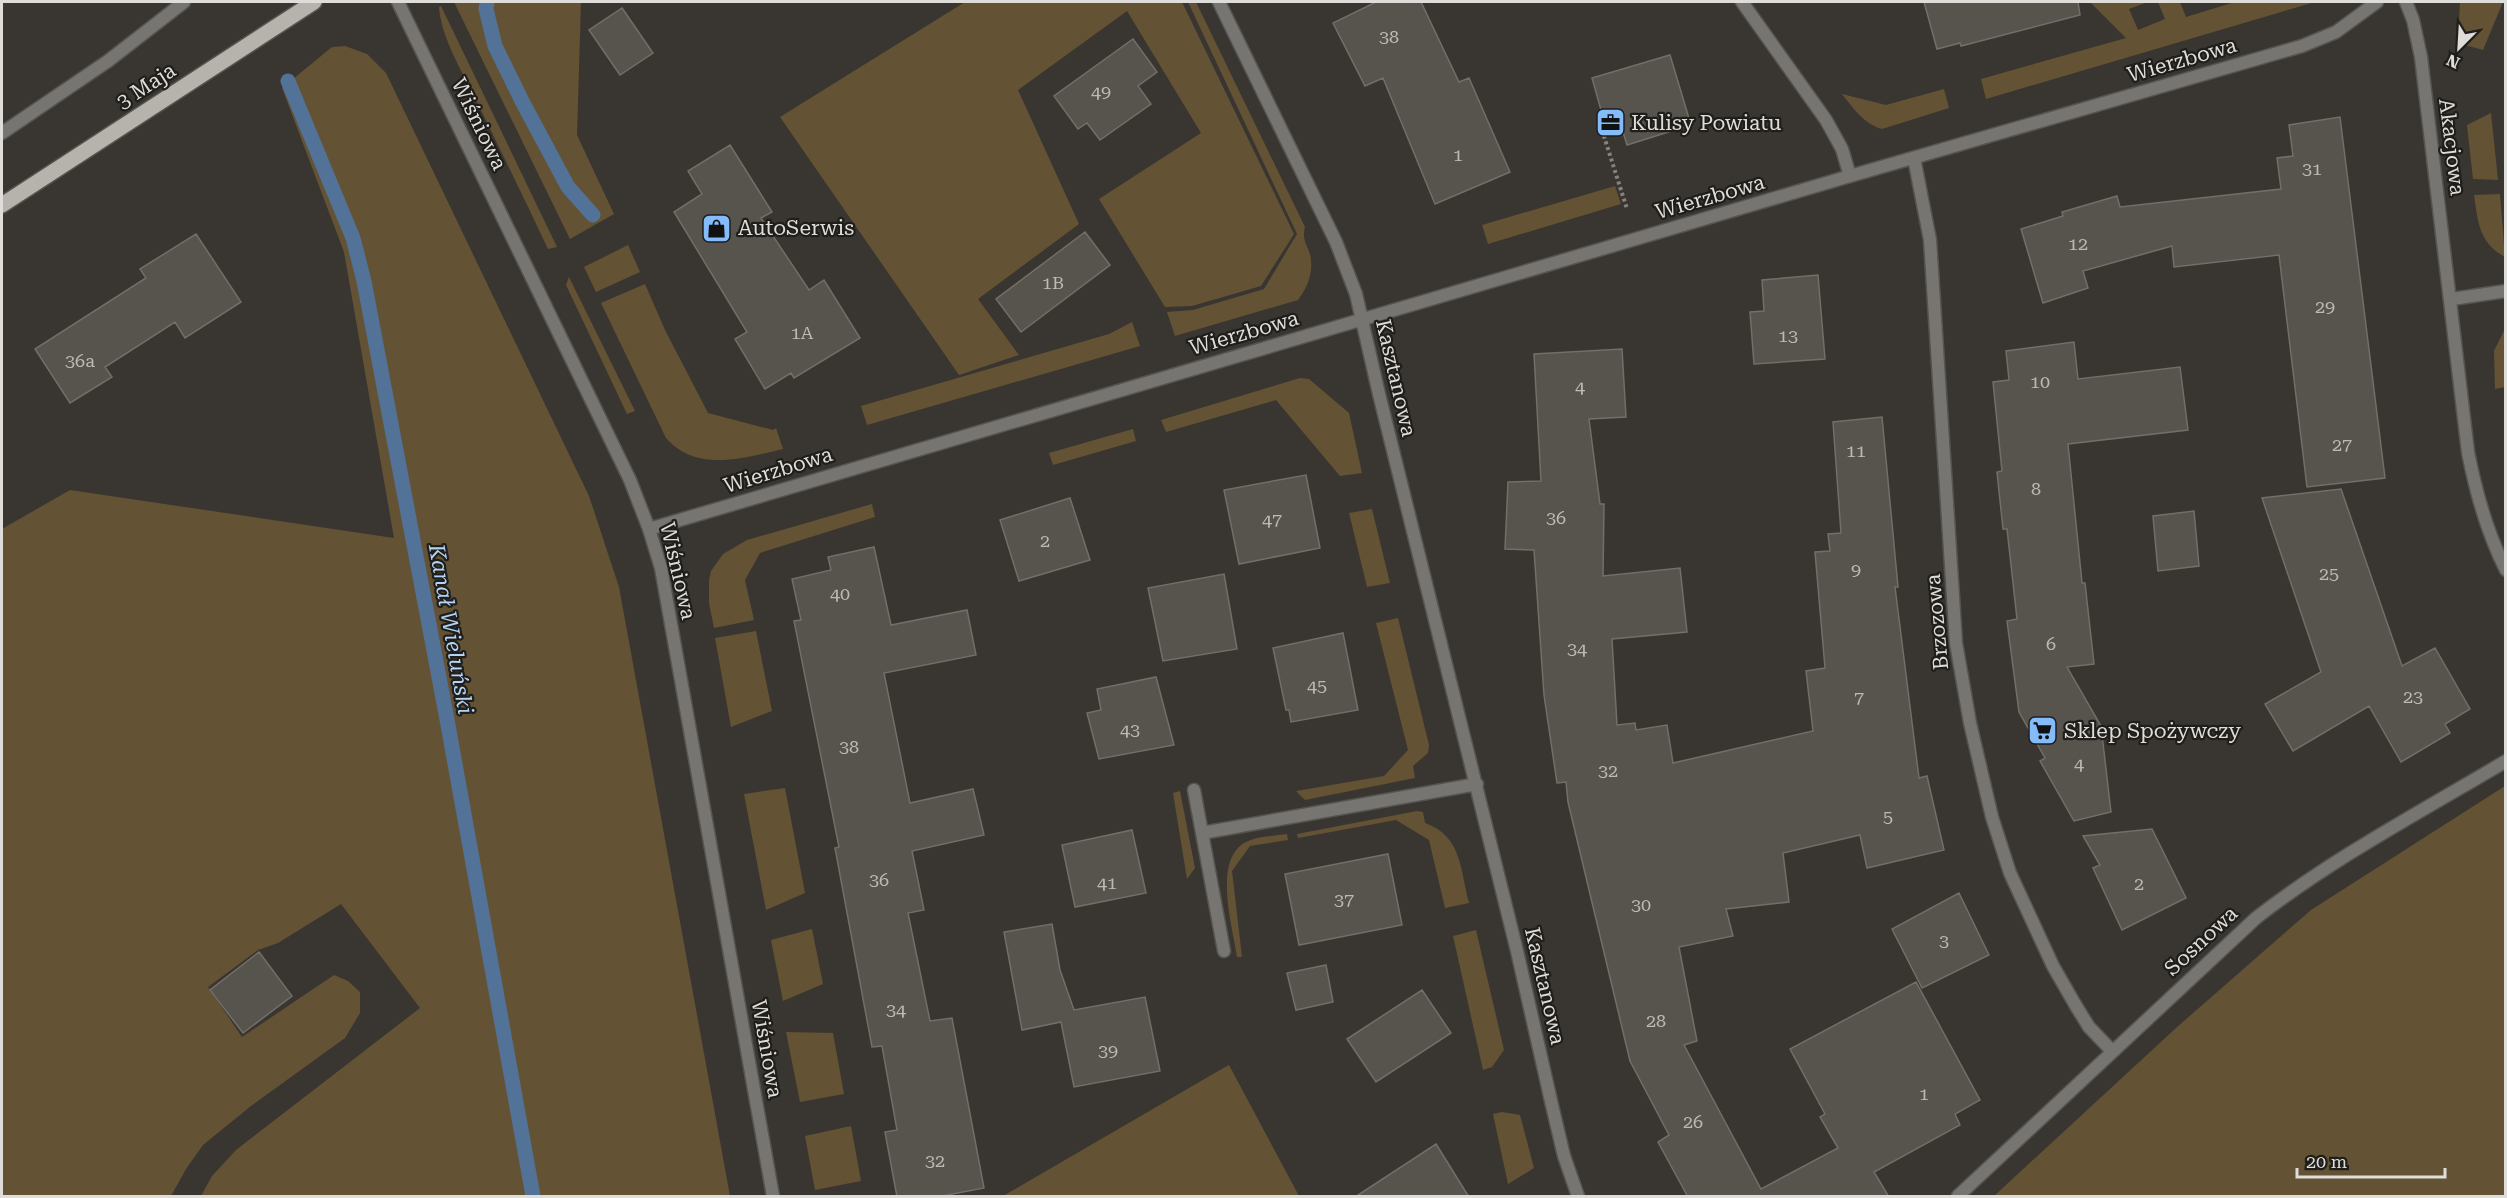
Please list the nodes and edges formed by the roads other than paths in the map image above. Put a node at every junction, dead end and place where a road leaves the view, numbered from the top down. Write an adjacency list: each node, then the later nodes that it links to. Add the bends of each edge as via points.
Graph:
1 (184, 2): 8 (street, 3 Maja, via 108,61)
2 (314, 2): 11 (main road, 3 Maja)
3 (398, 2): 15 (street, Wiśniowa, via 609,434)
4 (1218, 2): 14 (street, Kasztanowa, via 1336,242 1350,273)
5 (1742, 2): 10 (street, via 1826,120 1842,149)
6 (2377, 2): 9 (street, Wierzbowa, via 2336,32 2302,46)
7 (2406, 2): 13 (street, Akacjowa, via 2421,57)
8 (2, 134)
9 (1914, 158): 10 (street, Wierzbowa); 22 (street, Brzozowa, via 1930,240 1956,643 1970,723 2010,873 2076,1006)
10 (1850, 176): 14 (street, Wierzbowa)
11 (2, 205)
12 (2505, 291): 13 (street)
13 (2452, 299): 16 (street, Akacjowa, via 2475,489)
14 (1362, 319): 15 (street, Wierzbowa); 18 (street, Kasztanowa)
15 (649, 529): 23 (street, Wiśniowa, via 661,568)
16 (2505, 570)
17 (2505, 761): 22 (street, Sosnowa, via 2288,892)
18 (1477, 784): 20 (street); 24 (street, Kasztanowa, via 1553,1112)
19 (1194, 790): 20 (street)
20 (1202, 833): 21 (street)
21 (1224, 951)
22 (2112, 1051): 25 (street, Sosnowa)
23 (774, 1197)
24 (1578, 1197)
25 (1958, 1197)

